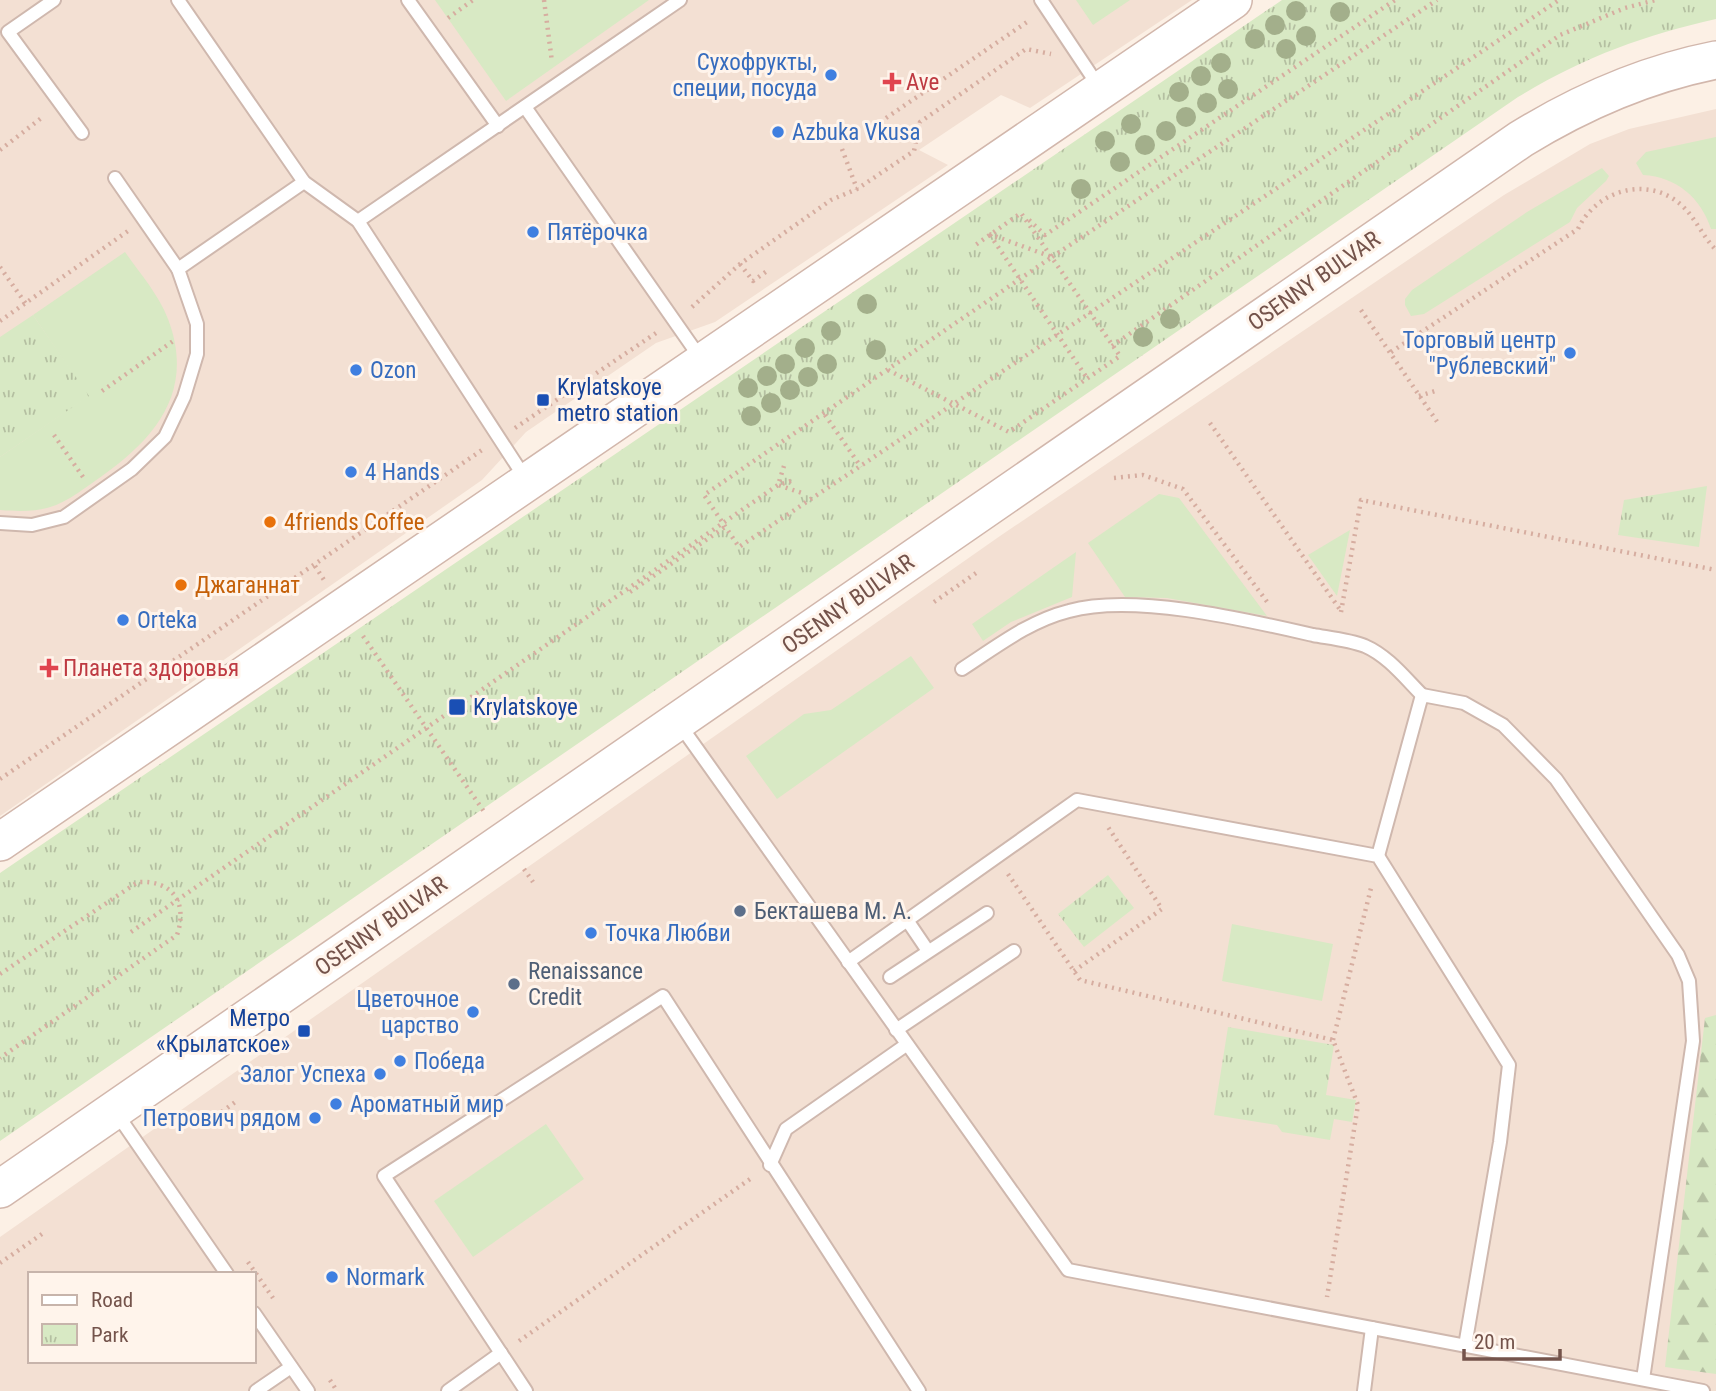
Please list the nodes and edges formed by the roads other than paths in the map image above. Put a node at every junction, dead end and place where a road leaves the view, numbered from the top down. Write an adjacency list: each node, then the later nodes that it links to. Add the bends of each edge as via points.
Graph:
1 (54, 0): 7 (lane)
2 (177, 0): 14 (lane)
3 (408, 0): 11 (lane)
4 (680, 0): 10 (lane)
5 (1041, 0): 9 (lane)
6 (1233, 0): 9 (street)
7 (4, 29): 12 (lane)
8 (1716, 60): 22 (street, OSENNY BULVAR, via 1630,83 1571,108 1521,139)
9 (1101, 90): 17 (street)
10 (525, 107): 11 (lane); 17 (lane)
11 (498, 126): 15 (lane)
12 (82, 133)
13 (115, 178): 16 (lane)
14 (304, 182): 15 (lane); 16 (lane)
15 (358, 220): 18 (lane)
16 (178, 269): 19 (lane, via 197,324 197,354 165,437 132,469 64,517 32,525)
17 (703, 362): 18 (street)
18 (528, 482): 23 (street)
19 (0, 523)
20 (962, 669): 21 (lane, via 1024,628 1070,610 1165,608 1365,646 1388,660)
21 (1422, 695): 24 (lane); 42 (lane, via 1464,703 1503,724 1556,779 1678,955 1689,981 1693,1041)
22 (677, 722): 29 (lane); 33 (street, OSENNY BULVAR)
23 (0, 842)
24 (1378, 856): 26 (lane, via 1077,800); 39 (lane, via 1509,1065)
25 (987, 913): 27 (lane)
26 (906, 920): 27 (lane); 29 (lane)
27 (928, 951): 30 (lane)
28 (1014, 951): 31 (lane)
29 (848, 962): 31 (lane)
30 (890, 977)
31 (896, 1030): 32 (lane)
32 (906, 1045): 34 (lane, via 786,1129); 38 (lane, via 1068,1270)
33 (114, 1111): 35 (street, OSENNY BULVAR); 36 (lane)
34 (771, 1165): 40 (lane, via 663,996 384,1177); 47 (lane)
35 (0, 1189)
36 (226, 1272)
37 (256, 1316): 41 (lane)
38 (1372, 1328): 39 (lane); 48 (lane)
39 (1465, 1346): 42 (lane)
40 (501, 1353): 45 (lane); 46 (lane)
41 (291, 1367): 43 (lane); 44 (lane)
42 (1643, 1379): 49 (lane)
43 (258, 1390)
44 (308, 1391)
45 (447, 1391)
46 (526, 1391)
47 (919, 1391)
48 (1364, 1391)
49 (1703, 1391)

